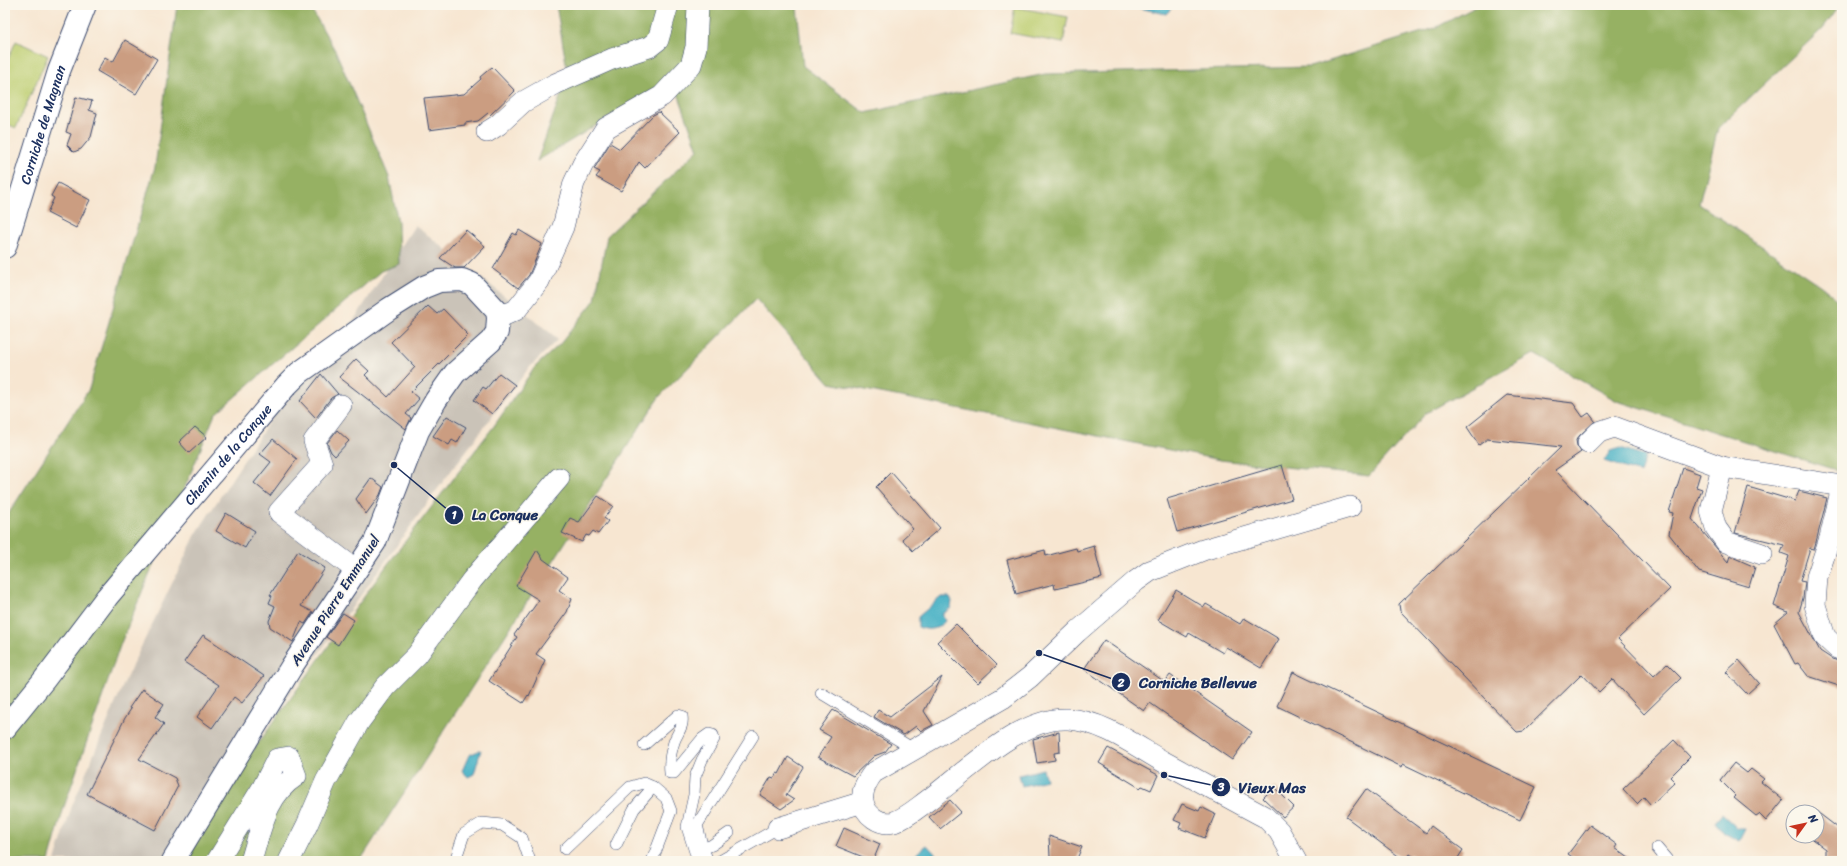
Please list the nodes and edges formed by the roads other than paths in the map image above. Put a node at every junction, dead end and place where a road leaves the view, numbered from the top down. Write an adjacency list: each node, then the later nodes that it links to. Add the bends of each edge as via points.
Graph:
1 (85, 5): 5 (street, Corniche de Magnan, via 58,71)
2 (668, 5): 4 (street, via 658,40 649,47 612,59 555,84 523,102 498,125)
3 (698, 5): 6 (street, via 696,47 692,65 662,96 606,128 574,183 563,227 539,281 516,310)
4 (486, 132)
5 (5, 247)
6 (498, 318): 14 (street, Avenue Pierre Emmanuel, via 497,332 491,341 455,373 418,431 375,542); 17 (street, Chemin de la Conque, via 497,311 472,284 462,280 439,281 424,287 389,309 299,373 107,597)
7 (341, 405): 14 (street, via 314,441 322,464 279,512)
8 (1588, 443): 9 (street, via 1599,432 1614,427)
9 (1722, 467): 11 (street); 13 (street, via 1711,511 1716,528 1726,542)
10 (559, 478): 32 (street, via 472,580 417,655 385,687 359,722 326,781)
11 (1842, 486): 15 (street, via 1818,577 1815,605 1825,637)
12 (1350, 507): 20 (street, via 1203,550 1150,571 1003,698)
13 (1762, 554)
14 (356, 570): 29 (street, Avenue Pierre Emmanuel, via 292,666)
15 (1842, 650)
16 (821, 693): 20 (lane)
17 (5, 728)
18 (753, 736): 28 (lane, via 698,825)
19 (644, 745): 28 (lane, via 674,718 682,716 683,723 673,743 670,773 674,773 702,739 709,734 713,735 714,739 694,777 694,795 687,827 695,852)
20 (915, 750): 22 (street, via 872,773 863,790)
21 (653, 787): 25 (lane, via 634,809); 27 (lane, via 644,783 630,788); 35 (lane, via 666,798 670,811)
22 (863, 802): 23 (street); 38 (street, via 874,819 883,824 893,822 936,794 1005,740 1045,722 1067,719 1092,723 1119,735 1265,817 1279,831)
23 (778, 828): 37 (lane)
24 (729, 833): 28 (lane)
25 (616, 845)
26 (1657, 848): 39 (lane)
27 (565, 849)
28 (703, 849): 36 (lane)
29 (173, 861)
30 (217, 861): 31 (street, via 264,787 277,759 289,757 296,776 285,783 270,802)
31 (251, 861)
32 (289, 861)
33 (455, 861): 34 (lane, via 464,834 482,823 502,825 522,838)
34 (530, 861)
35 (652, 861)
36 (708, 861)
37 (720, 861)
38 (1296, 861)
39 (1668, 861)

